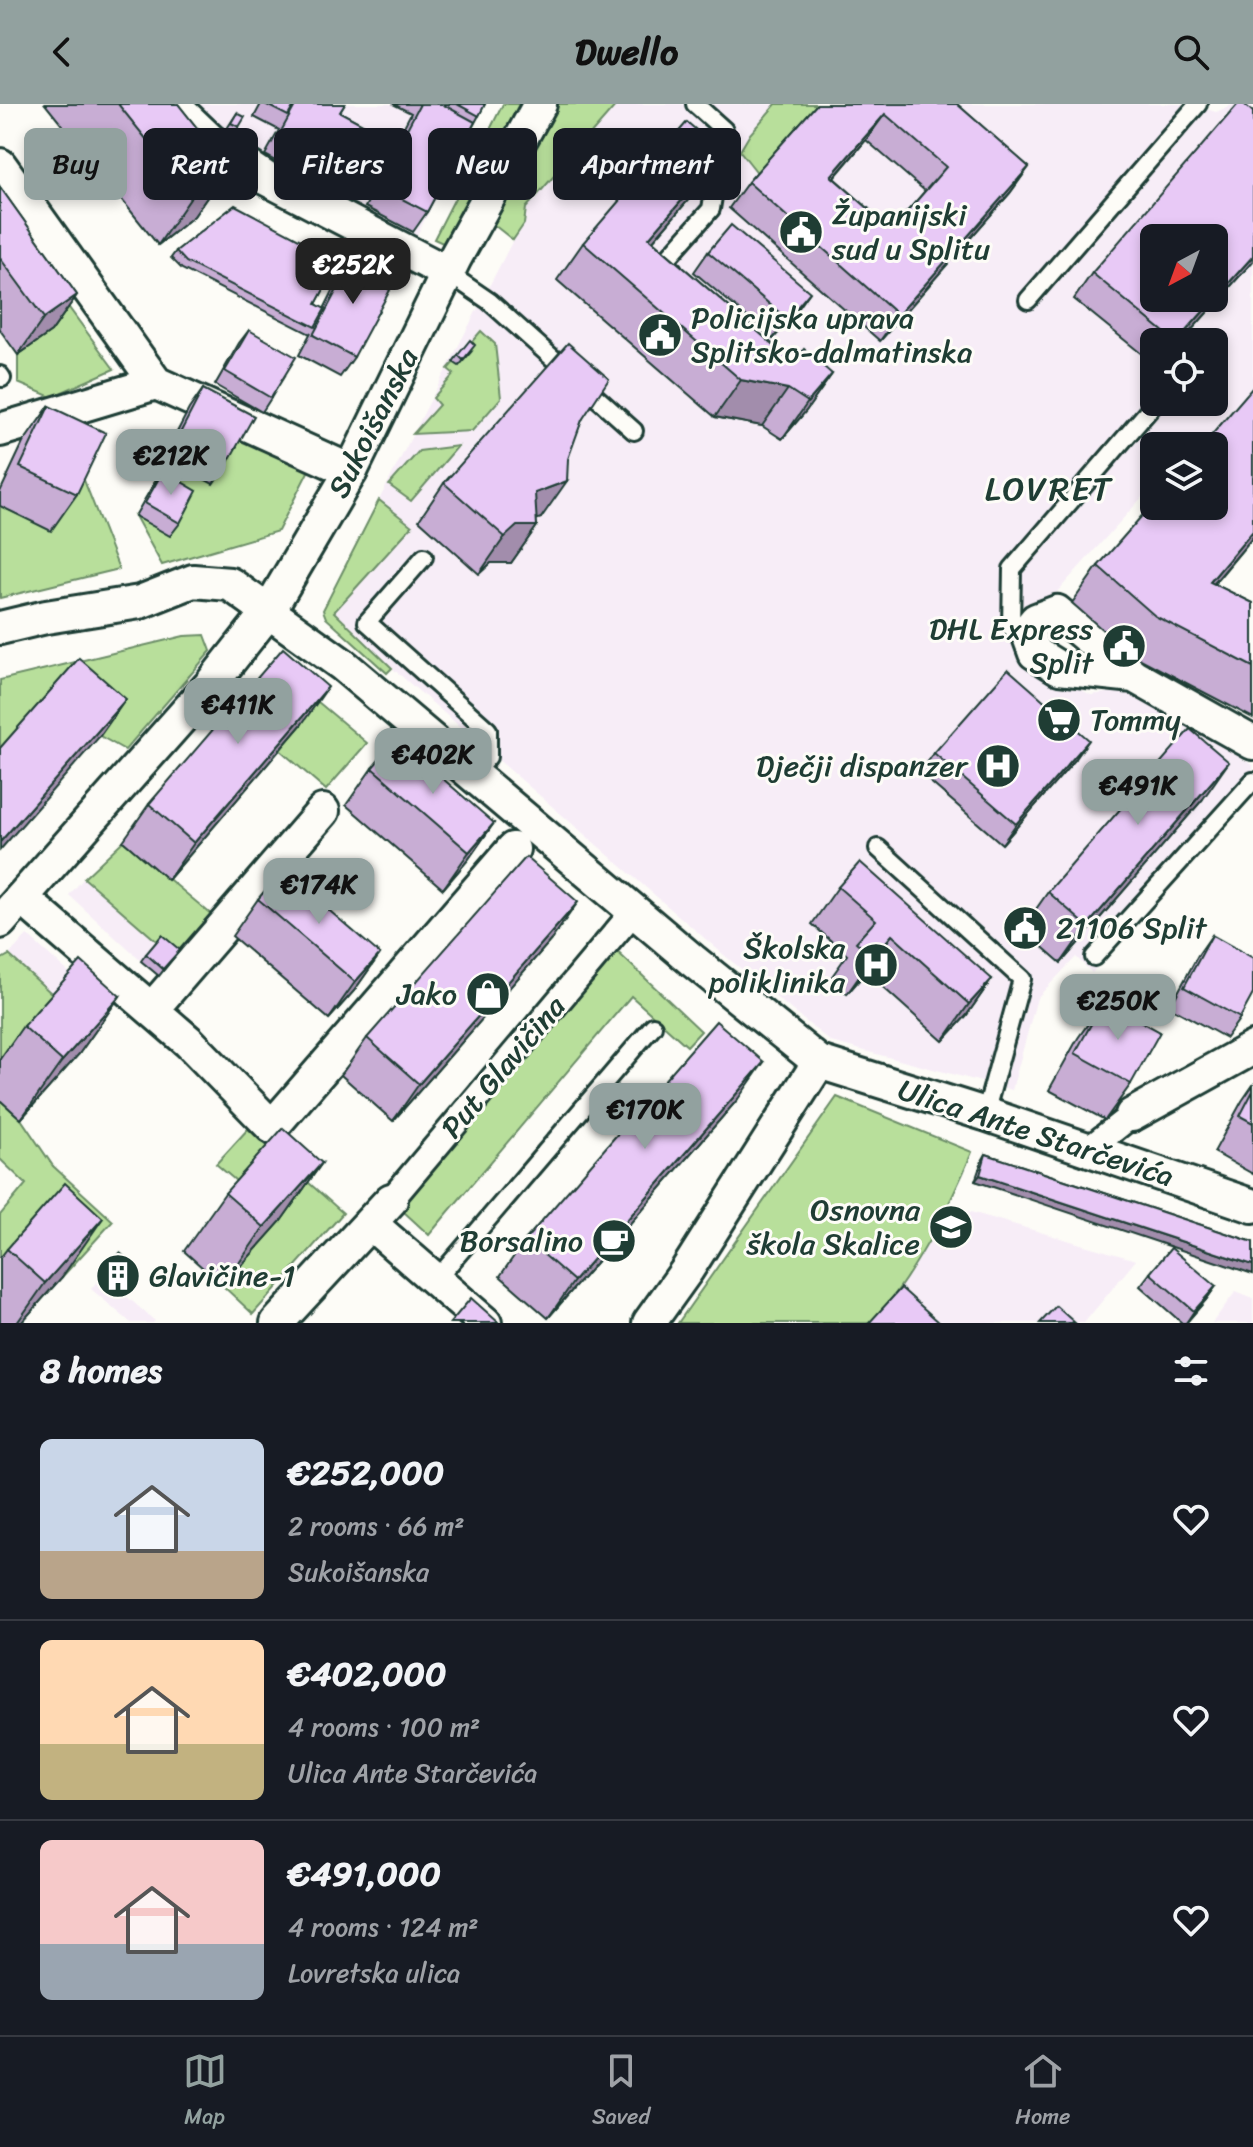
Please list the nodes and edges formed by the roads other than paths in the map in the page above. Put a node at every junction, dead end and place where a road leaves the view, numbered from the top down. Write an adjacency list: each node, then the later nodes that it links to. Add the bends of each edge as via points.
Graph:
1 (172, 104): 6 (street, via 211,141 265,178)
2 (540, 104): 6 (street, Sukoišanska)
3 (695, 104): 7 (lane, via 724,130 711,209 664,262)
4 (1198, 104): 8 (lane)
5 (0, 165): 9 (street)
6 (448, 273): 12 (lane, via 489,301); 13 (street, Sukoišanska)
7 (685, 281)
8 (1028, 300)
9 (156, 383): 11 (street); 13 (street)
10 (1144, 416): 17 (lane, via 1012,569 1011,628)
11 (0, 430)
12 (634, 431)
13 (351, 471): 15 (street, Sukoišanska)
14 (424, 557): 20 (lane, via 367,622 488,730 488,757)
15 (268, 612): 16 (street, via 230,584 193,581 140,602); 20 (street, Ulica Ante Starčevića, via 343,665); 25 (street, Sukoišanska)
16 (0, 628)
17 (1029, 639): 18 (street, via 1035,653 1059,668); 18 (street, via 1027,631 1036,620 1057,612)
18 (1134, 676): 19 (street)
19 (1253, 743)
20 (473, 774): 26 (street, Ulica Ante Starčevića)
21 (1253, 781): 28 (lane)
22 (323, 811): 29 (street)
23 (878, 848): 33 (lane, via 1022,979)
24 (513, 849): 29 (street, via 272,1127)
25 (22, 898): 27 (street, Sukoišanska); 29 (street)
26 (634, 911): 32 (street, Ulica Ante Starčevića); 37 (street, Put Glavičina)
27 (0, 922)
28 (1094, 957)
29 (152, 1009)
30 (653, 1026): 38 (lane)
31 (1253, 1048): 34 (street)
32 (819, 1062): 33 (street, Ulica Ante Starčevića); 41 (street)
33 (985, 1114): 35 (street, Ulica Ante Starčevića)
34 (1132, 1115): 35 (street)
35 (1089, 1149): 36 (street, Ulica Ante Starčevića)
36 (1253, 1206)
37 (381, 1212): 38 (street); 39 (street, Put Glavičina)
38 (436, 1280): 40 (street)
39 (277, 1323)
40 (485, 1323)
41 (649, 1323)

